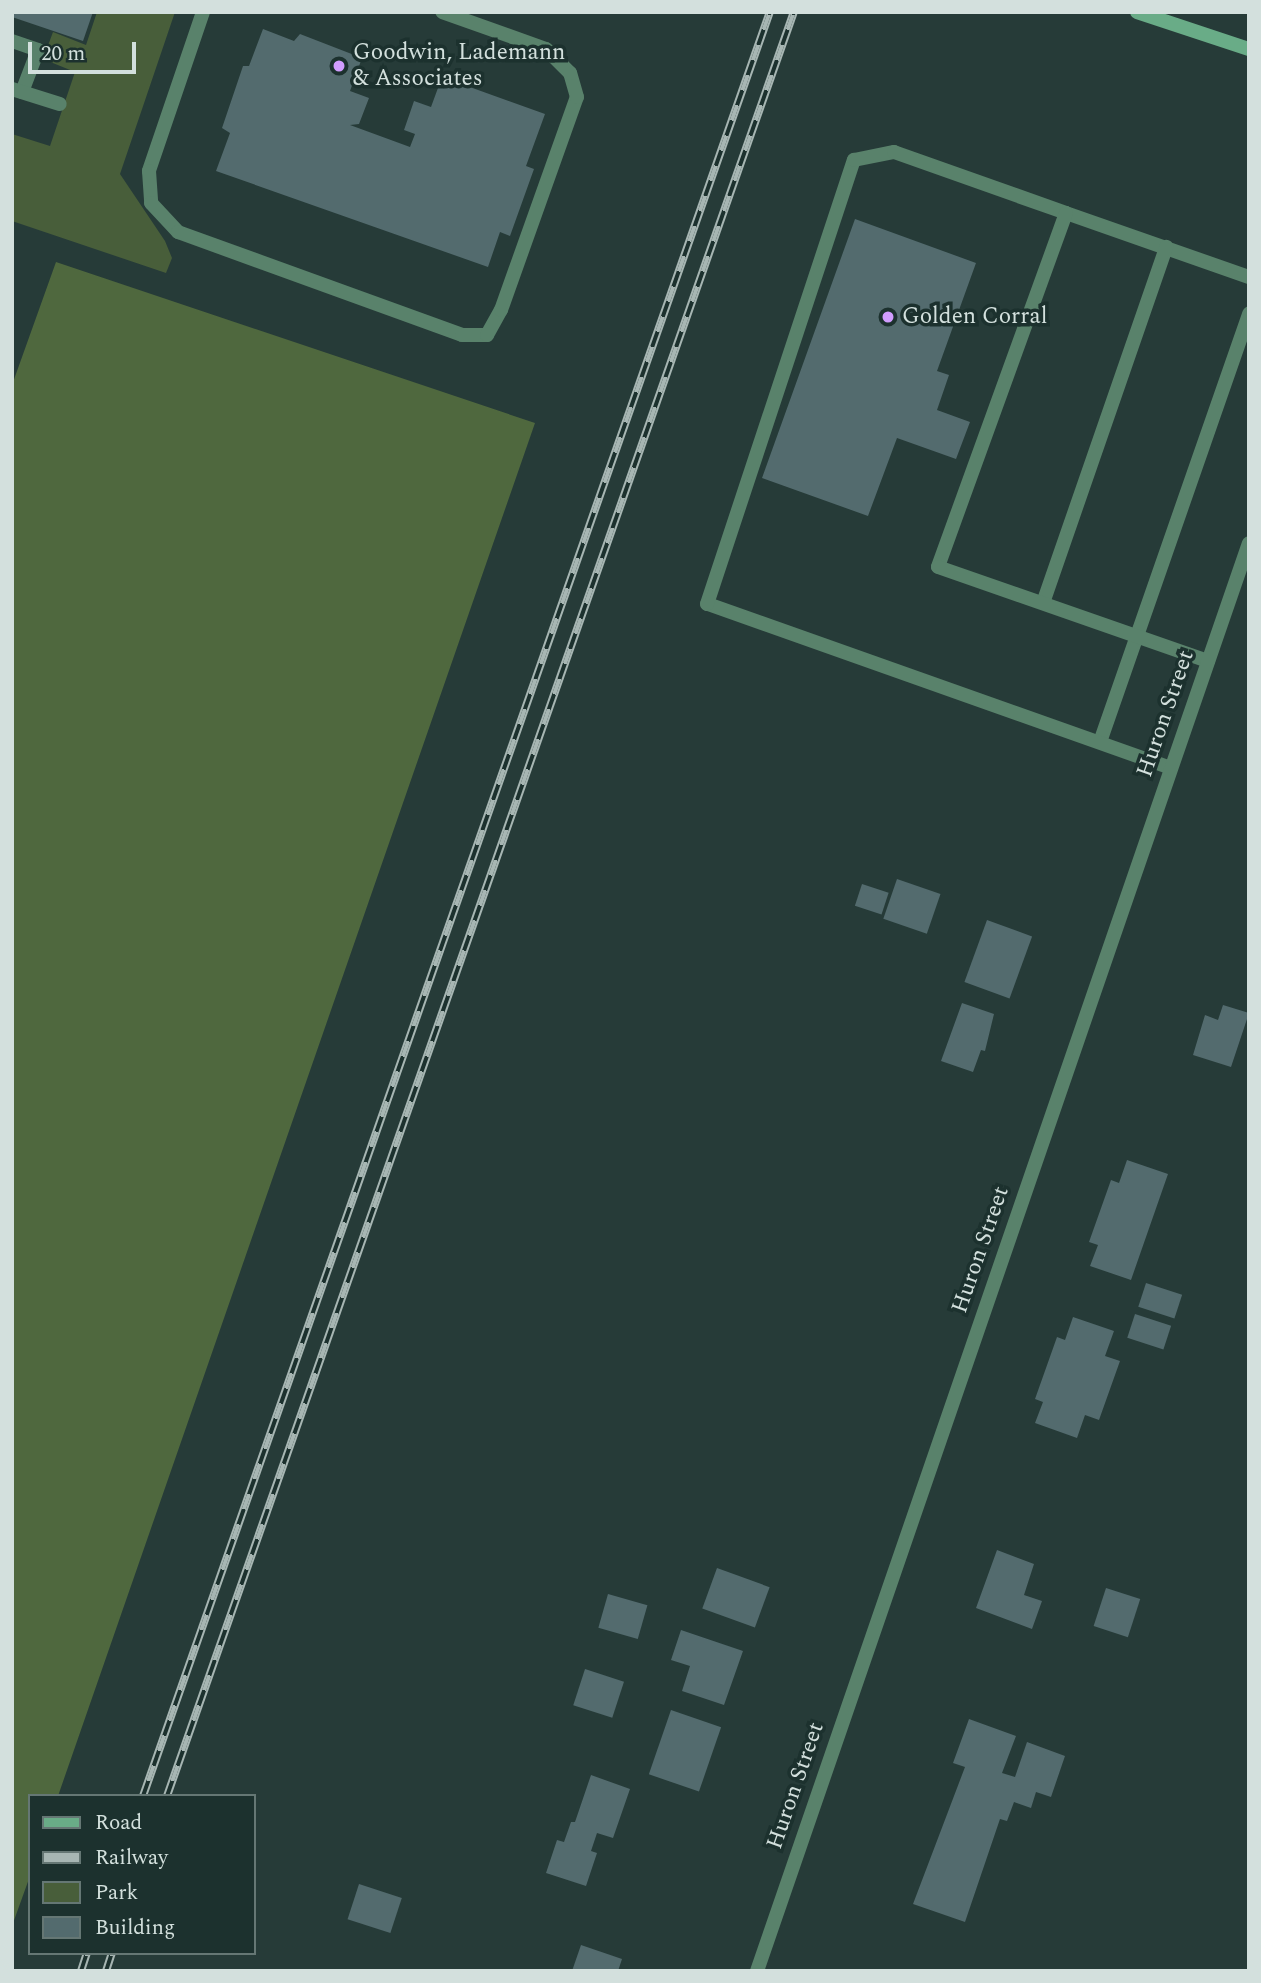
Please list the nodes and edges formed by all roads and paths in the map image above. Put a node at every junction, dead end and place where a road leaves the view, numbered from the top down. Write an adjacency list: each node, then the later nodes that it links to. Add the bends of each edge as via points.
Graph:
1 (203, 12): 2 (street, via 149,171 151,203 178,232 462,335 487,335 501,310 577,97 570,73 546,49)
2 (442, 12)
3 (1137, 12): 5 (main road)
4 (12, 41): 6 (street, via 38,50)
5 (1249, 48)
6 (17, 90): 7 (street)
7 (60, 104)
8 (1066, 213): 9 (street); 13 (street, via 938,567); 16 (street, via 894,152 854,160 707,604)
9 (1166, 247): 10 (street); 13 (street)
10 (1249, 277)
11 (1249, 313): 14 (street)
12 (1249, 543): 15 (street, Huron Street)
13 (1043, 604): 14 (street)
14 (1138, 637): 15 (street); 16 (street)
15 (1208, 661): 17 (street, Huron Street)
16 (1100, 742): 17 (street)
17 (1171, 768): 18 (street, Huron Street)
18 (757, 1971)

